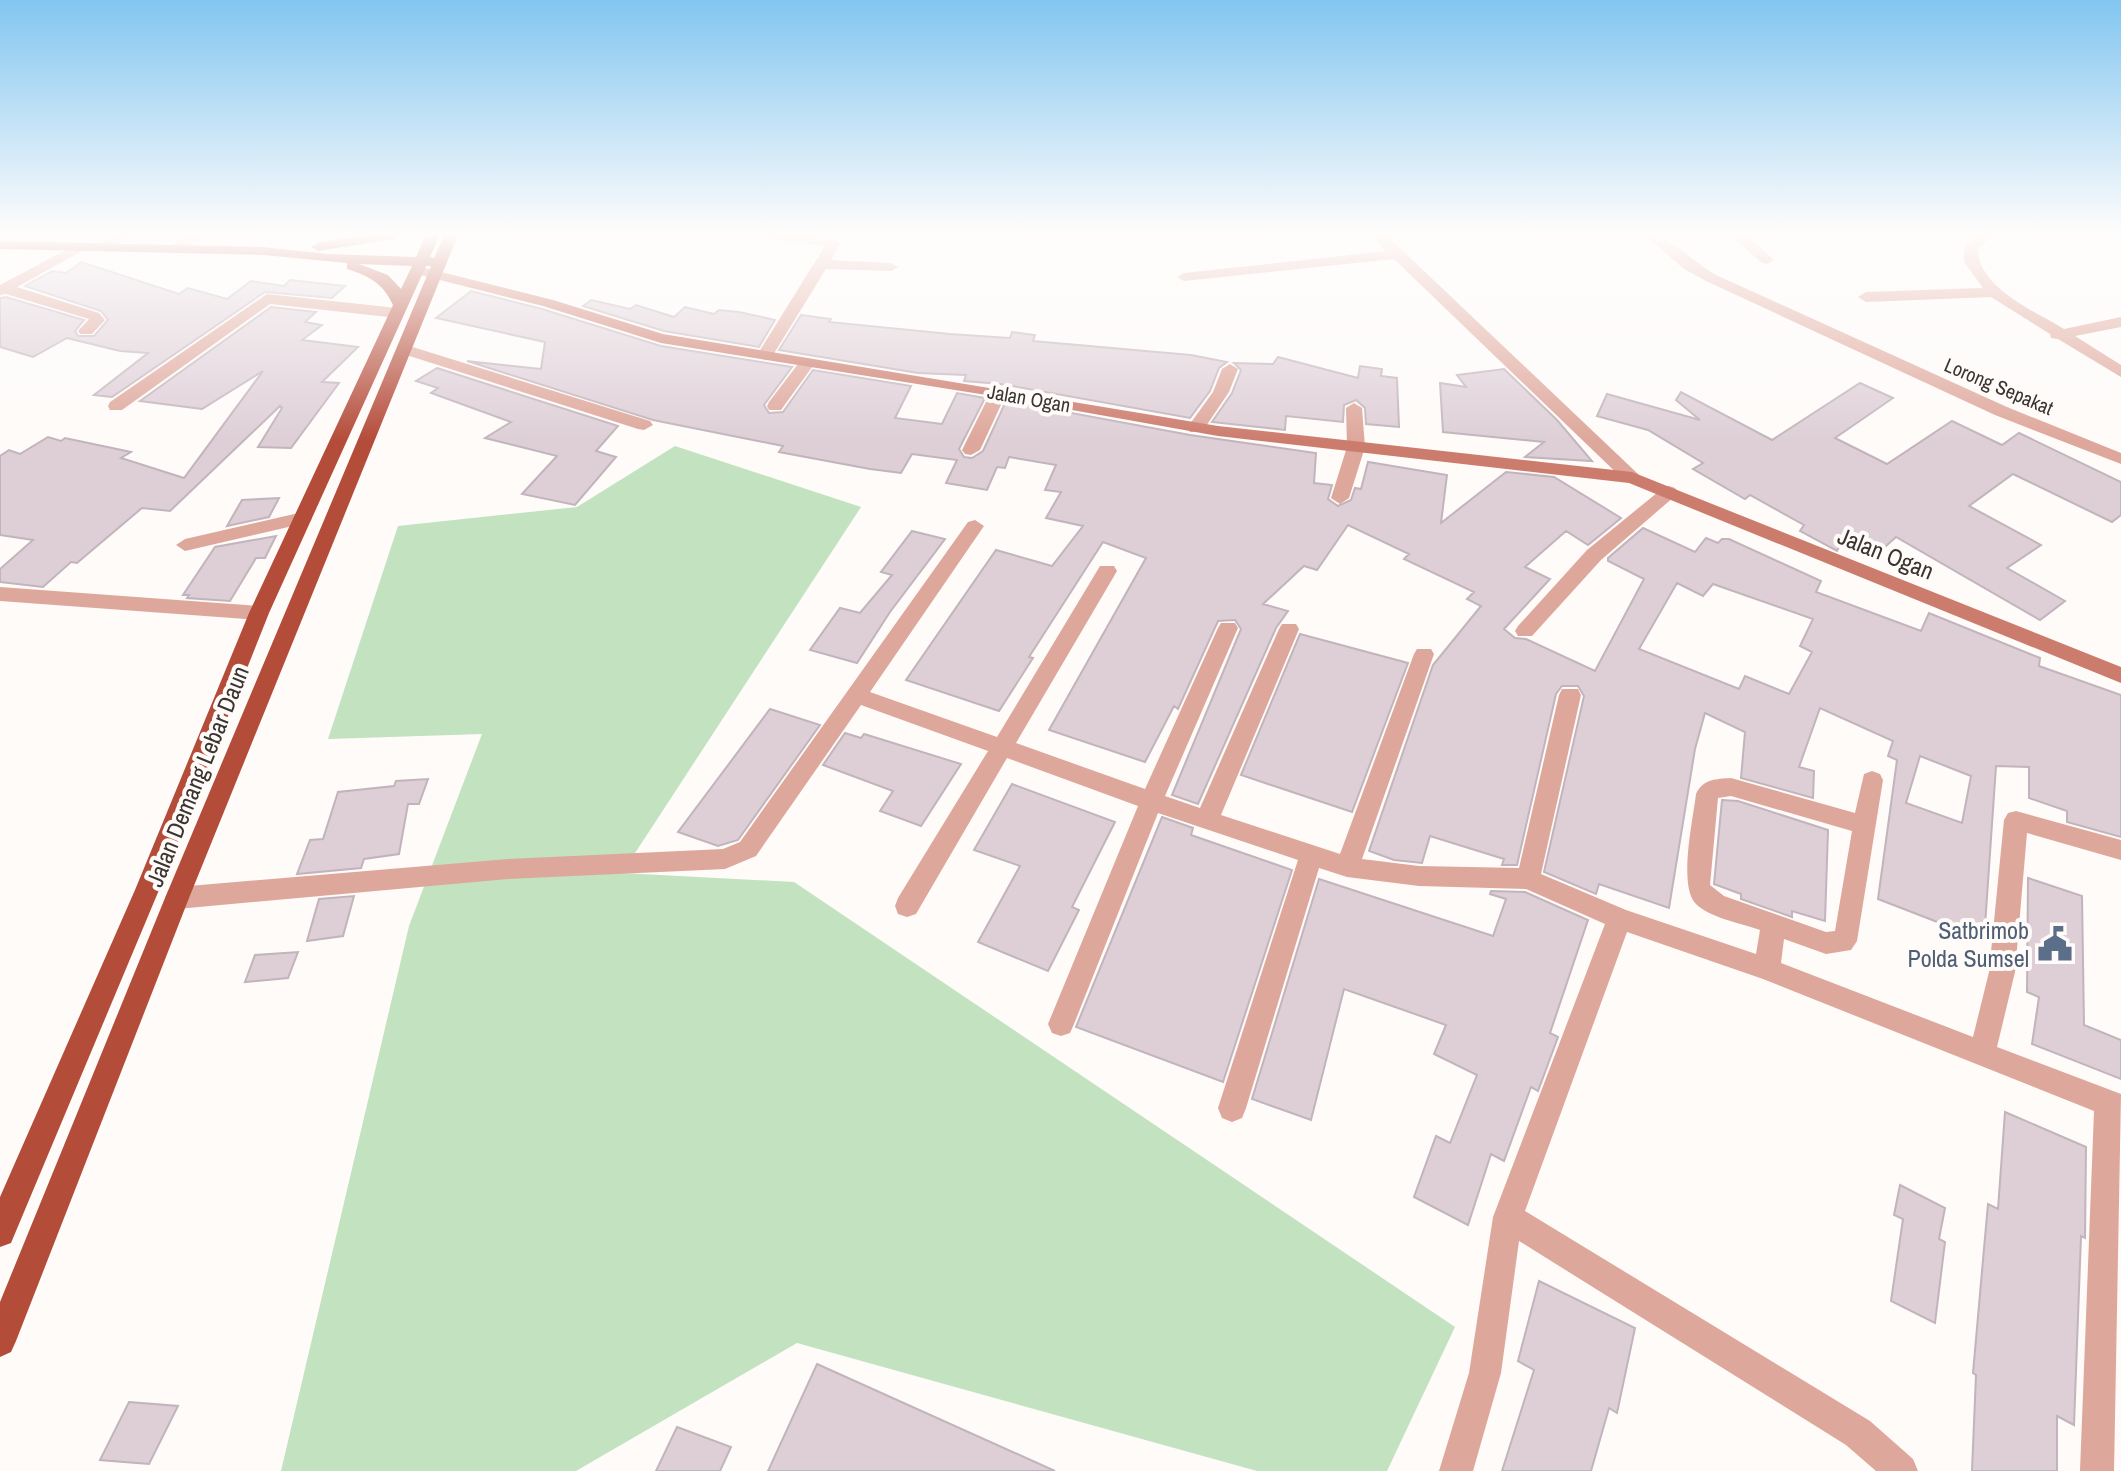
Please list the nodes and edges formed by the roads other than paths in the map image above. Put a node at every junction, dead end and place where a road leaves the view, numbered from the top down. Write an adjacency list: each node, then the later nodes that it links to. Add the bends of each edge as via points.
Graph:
1 (50, 304): 14 (street, via 94,316 97,320)
2 (260, 304): 22 (street)
3 (328, 304): 12 (street)
4 (398, 304): 12 (highway)
5 (402, 304): 12 (highway, Jalan Demang Lebar Daun)
6 (418, 304): 16 (highway, Jalan Demang Lebar Daun)
7 (550, 304): 17 (main road, Jalan Ogan, via 661,338)
8 (797, 304): 17 (street)
9 (1450, 304): 30 (street, Jalan Ogan)
10 (1767, 304): 29 (street, Lorong Sepakat, via 2001,411)
11 (2011, 304): 15 (street)
12 (399, 309): 33 (highway, Jalan Demang Lebar Daun)
13 (2121, 322): 15 (street)
14 (86, 331)
15 (2057, 335): 20 (street)
16 (403, 349): 25 (street); 55 (highway, Jalan Demang Lebar Daun)
17 (765, 355): 18 (main road, Jalan Ogan)
18 (807, 363): 21 (main road, Jalan Ogan); 23 (street)
19 (1230, 369): 26 (street, via 1227,385)
20 (2121, 372)
21 (999, 392): 26 (main road, Jalan Ogan); 28 (street)
22 (116, 406)
23 (775, 406)
24 (1354, 408): 27 (street)
25 (644, 425)
26 (1196, 428): 27 (main road, Jalan Ogan)
27 (1356, 447): 30 (main road, Jalan Ogan); 32 (street)
28 (971, 450)
29 (2121, 459)
30 (1632, 478): 31 (main road, Jalan Ogan)
31 (1669, 492): 41 (street, via 1594,555); 43 (main road, Jalan Ogan)
32 (1340, 498)
33 (303, 518): 35 (street); 38 (highway, Jalan Demang Lebar Daun)
34 (975, 526): 44 (street)
35 (185, 545)
36 (1107, 571): 46 (street)
37 (0, 594): 38 (street)
38 (259, 613): 65 (highway, Jalan Demang Lebar Daun)
39 (1228, 628): 48 (street)
40 (1289, 629): 49 (street)
41 (1525, 631)
42 (1424, 654): 53 (street)
43 (2121, 675)
44 (856, 695): 46 (street); 55 (street, via 748,849 725,859 508,869)
45 (1570, 695): 54 (street)
46 (1003, 747): 48 (street); 56 (street)
47 (1872, 780): 50 (street)
48 (1151, 801): 49 (street); 60 (street)
49 (1207, 820): 52 (street)
50 (1864, 825): 58 (street, via 1848,933 1842,942 1826,943); 58 (street, via 1731,787 1707,794 1698,886 1715,903)
51 (2121, 850): 61 (street, via 2016,820 2002,972)
52 (1311, 856): 53 (street); 63 (street)
53 (1347, 867): 54 (street, via 1419,876)
54 (1528, 879): 57 (street)
55 (177, 898): 66 (highway, Jalan Demang Lebar Daun)
56 (907, 906)
57 (1619, 919): 59 (street); 64 (street)
58 (1773, 924): 59 (street)
59 (1767, 969): 61 (street)
60 (1061, 1024)
61 (1982, 1054): 62 (street)
62 (2115, 1106): 69 (street)
63 (1232, 1108)
64 (1508, 1217): 67 (street, via 1485,1373); 68 (street, via 1858,1433)
65 (0, 1232)
66 (0, 1341)
67 (1456, 1471)
68 (1901, 1471)
69 (2097, 1471)

